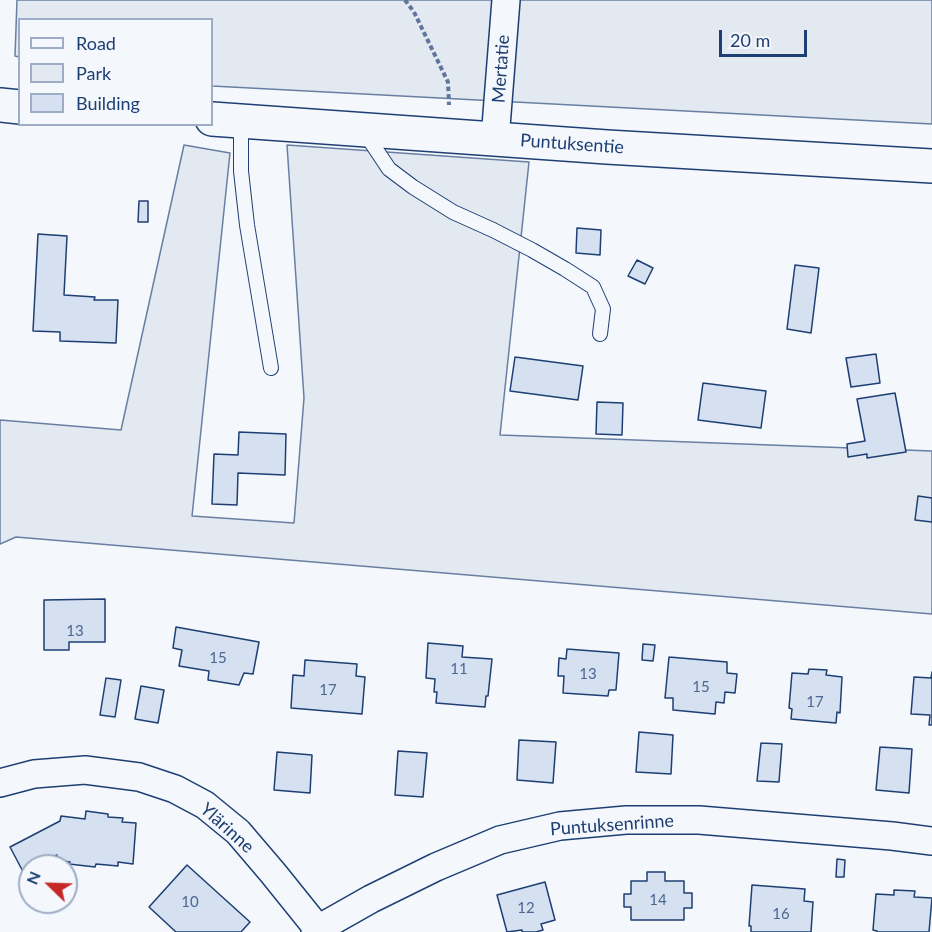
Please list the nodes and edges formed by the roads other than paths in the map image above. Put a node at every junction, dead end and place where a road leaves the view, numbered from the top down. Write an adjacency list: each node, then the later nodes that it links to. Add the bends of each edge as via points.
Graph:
1 (506, 0): 6 (street, Mertatie)
2 (0, 105): 3 (street)
3 (18, 107)
4 (226, 120): 5 (street, Puntuksentie); 9 (lane, via 241,171)
5 (362, 129): 6 (street, Puntuksentie); 8 (lane, via 389,169 413,187 453,212 532,250 592,287 603,309)
6 (495, 139): 7 (street, Puntuksentie)
7 (932, 166)
8 (600, 334)
9 (271, 368)
10 (0, 783): 12 (street, Ylärinne, via 34,774 85,770 139,777 176,789 205,805 238,832)
11 (932, 841): 12 (street, Puntuksenrinne, via 699,820 560,825 500,840 436,867)
12 (316, 930)

